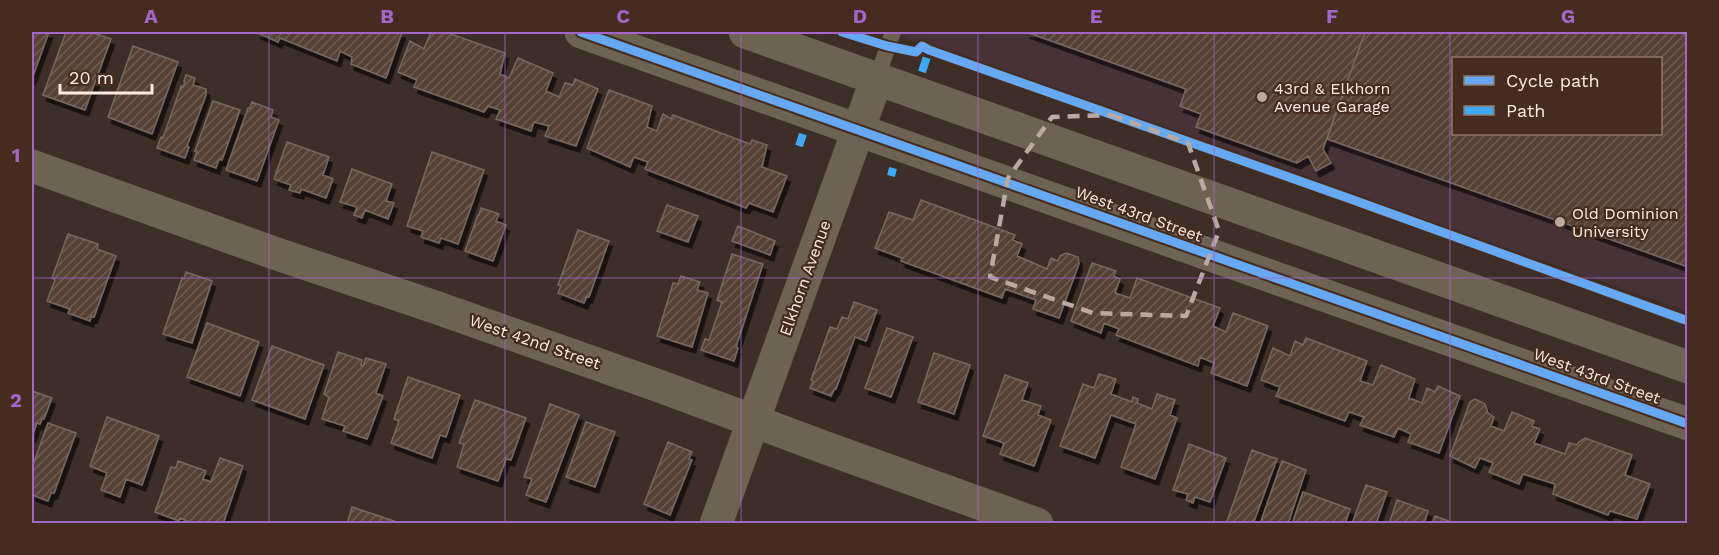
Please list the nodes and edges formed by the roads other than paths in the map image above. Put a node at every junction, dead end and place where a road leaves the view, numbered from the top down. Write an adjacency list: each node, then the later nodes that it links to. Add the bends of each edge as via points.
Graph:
1 (581, 32): 5 (street, West 43rd Street)
2 (745, 32): 4 (street)
3 (893, 32): 4 (lane, Elkhorn Avenue)
4 (877, 78): 5 (street, Elkhorn Avenue); 7 (street)
5 (859, 129): 8 (street, Elkhorn Avenue); 9 (street, West 43rd Street)
6 (32, 166): 8 (street, West 42nd Street)
7 (1688, 367)
8 (752, 420): 11 (street, Elkhorn Avenue); 12 (street, West 42nd Street)
9 (1676, 420): 10 (street)
10 (1688, 439)
11 (716, 524)
12 (1037, 524)

